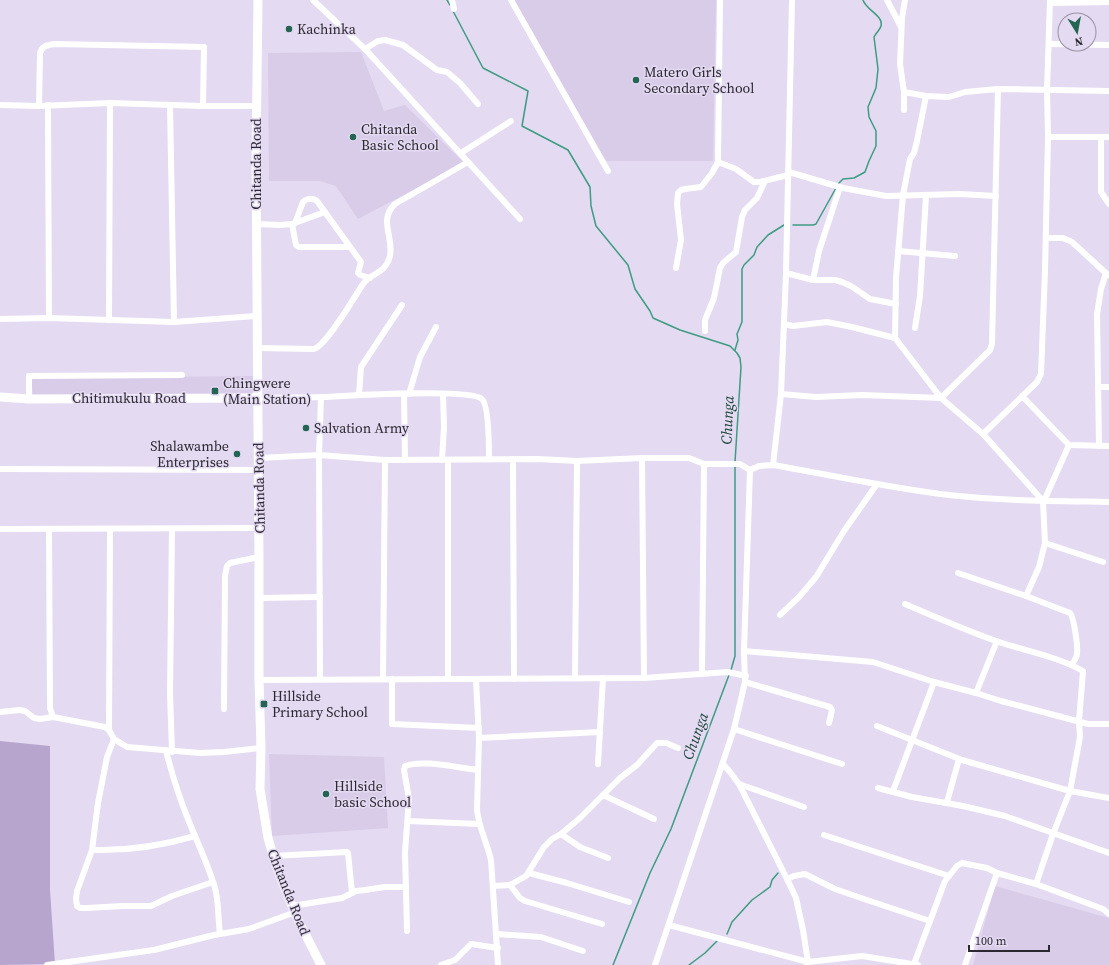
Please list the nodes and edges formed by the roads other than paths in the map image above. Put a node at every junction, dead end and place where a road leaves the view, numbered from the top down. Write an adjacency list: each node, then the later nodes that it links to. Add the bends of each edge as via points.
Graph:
1 (258, 0): 28 (street, Chitanda Road)
2 (313, 0): 15 (street)
3 (452, 0): 11 (street)
4 (511, 0): 37 (street)
5 (720, 0): 36 (street)
6 (792, 0): 38 (street)
7 (887, 0): 12 (street)
8 (905, 0): 12 (street)
9 (1050, 1): 10 (street); 13 (street)
10 (1109, 2)
11 (454, 9)
12 (902, 28): 19 (street, via 900,64)
13 (1050, 44): 14 (street); 17 (street)
14 (1109, 45)
15 (365, 49): 22 (street, via 378,41 386,40 403,45 438,70 447,72); 34 (street)
16 (998, 89): 17 (street); 20 (street, via 965,92 949,97); 43 (street)
17 (1047, 90): 18 (street); 31 (street)
18 (1109, 91)
19 (904, 92): 20 (street); 29 (street)
20 (926, 96): 41 (street)
21 (110, 103): 24 (street); 25 (street); 64 (street)
22 (478, 104)
23 (0, 105): 26 (street)
24 (48, 105): 26 (street); 62 (street)
25 (170, 105): 27 (street); 65 (street)
26 (39, 106): 27 (street, via 40,53 42,48 54,44 204,47)
27 (203, 106): 28 (street)
28 (256, 106): 47 (street, Chitanda Road)
29 (904, 110)
30 (511, 121): 34 (street)
31 (1048, 137): 32 (street); 49 (street)
32 (1101, 137): 33 (street); 44 (street, via 1101,192)
33 (1109, 137)
34 (461, 153): 35 (street)
35 (468, 162): 46 (street); 57 (street, via 390,209 387,221 390,258 380,272)
36 (718, 162): 39 (street, via 736,169 754,182); 54 (street, via 701,187 681,190 678,193 681,240)
37 (608, 171)
38 (788, 173): 39 (street); 40 (street); 55 (street)
39 (764, 181): 69 (street, via 757,198 742,217 736,252 720,268 714,298 705,320)
40 (840, 187): 41 (street, via 886,196); 58 (street, via 819,250)
41 (903, 195): 42 (street); 51 (street)
42 (926, 195): 43 (street); 52 (street)
43 (996, 196): 83 (street, via 992,344 985,356)
44 (1109, 204)
45 (325, 212): 48 (street); 48 (street, via 314,199 305,200); 50 (street)
46 (520, 219)
47 (256, 224): 48 (street); 61 (street, Chitanda Road)
48 (294, 224): 50 (street, via 296,245 299,247)
49 (1046, 238): 56 (street, via 1063,238 1072,242); 79 (street, via 1041,374 1037,382)
50 (349, 247): 57 (street, via 361,262 358,273)
51 (898, 251): 52 (street); 59 (street)
52 (924, 254): 53 (street); 68 (street)
53 (955, 256)
54 (676, 268)
55 (786, 273): 58 (street); 66 (street)
56 (1108, 275): 73 (street, via 1101,289 1097,314)
57 (370, 278): 71 (street, via 365,281 335,327 317,348)
58 (813, 280): 59 (street, via 842,282 870,299)
59 (896, 304): 70 (street)
60 (402, 305): 78 (street, via 361,367)
61 (257, 316): 65 (street); 71 (street, Chitanda Road)
62 (49, 318): 63 (street); 64 (street)
63 (0, 319)
64 (109, 320): 65 (street)
65 (174, 322)
66 (784, 324): 70 (street, via 793,326 827,322); 77 (street)
67 (436, 327): 75 (street, via 420,357)
68 (915, 328)
69 (705, 331)
70 (895, 338): 83 (street)
71 (257, 348): 82 (street, Chitanda Road)
72 (182, 375): 84 (street, via 29,376)
73 (1098, 387): 74 (street); 87 (street)
74 (1109, 387)
75 (406, 394): 76 (street); 78 (street); 95 (street)
76 (443, 394): 92 (street, via 462,394 483,400 488,424); 96 (street)
77 (781, 394): 83 (street, via 816,397 862,395); 99 (street)
78 (359, 395): 81 (street)
79 (1022, 396): 85 (street); 86 (street)
80 (0, 397): 84 (street, Chitimukulu Road)
81 (321, 397): 82 (street); 89 (street)
82 (258, 398): 84 (street, Chitimukulu Road); 90 (street, Chitanda Road)
83 (941, 398): 85 (street)
84 (29, 399)
85 (983, 434): 104 (street)
86 (1069, 445): 87 (street); 104 (street)
87 (1099, 446): 88 (street)
88 (1109, 446)
89 (319, 455): 90 (street); 94 (street); 116 (street)
90 (259, 458): 101 (street, Chitanda Road)
91 (642, 458): 97 (street); 98 (street, via 689,458); 128 (street)
92 (489, 459): 93 (street); 96 (street)
93 (513, 459): 97 (street); 125 (street)
94 (385, 460): 95 (street); 130 (street)
95 (405, 460): 96 (street)
96 (445, 460): 124 (street)
97 (577, 461): 126 (street)
98 (704, 464): 102 (street, via 740,464); 123 (street)
99 (773, 464): 102 (street); 103 (street)
100 (0, 469): 101 (street)
101 (259, 470): 106 (street, Chitanda Road)
102 (750, 470): 121 (street)
103 (877, 484): 104 (street, via 949,495); 119 (street, via 816,576)
104 (1044, 501): 105 (street); 111 (street)
105 (1109, 502)
106 (259, 528): 110 (street); 112 (street, Chitanda Road)
107 (0, 529): 108 (street)
108 (49, 529): 109 (street); 139 (street, via 50,708)
109 (110, 529): 110 (street); 146 (street)
110 (172, 529): 153 (street)
111 (1046, 543): 113 (street); 115 (street, via 1039,568)
112 (260, 556): 117 (street, Chitanda Road); 137 (street, via 230,563 227,566 223,646)
113 (1103, 562)
114 (958, 573): 115 (street)
115 (1026, 596): 122 (street, via 1072,615 1077,653)
116 (320, 597): 117 (street); 129 (street)
117 (260, 598): 134 (street, Chitanda Road)
118 (905, 604): 120 (street)
119 (780, 615)
120 (997, 642): 122 (street); 136 (street)
121 (744, 651): 133 (street); 135 (street, via 873,662)
122 (1072, 664): 140 (street, via 1083,670 1084,674)
123 (702, 674): 128 (street); 133 (street, via 730,673)
124 (448, 678): 131 (street); 132 (street)
125 (514, 678): 126 (street); 132 (street)
126 (575, 678): 127 (street)
127 (603, 678): 128 (street); 147 (street)
128 (644, 678)
129 (320, 679): 130 (street); 134 (street)
130 (384, 679): 131 (street)
131 (392, 679): 144 (street, via 392,724)
132 (476, 679): 144 (street)
133 (746, 679): 141 (street, via 830,707 832,710); 145 (street)
134 (259, 680): 151 (street, Chitanda Road)
135 (934, 682): 136 (street); 150 (street)
136 (976, 693): 140 (street, via 1001,702)
137 (224, 709)
138 (0, 712): 139 (street, via 20,710 26,711 34,718)
139 (53, 717): 146 (street, via 100,725)
140 (1079, 721): 142 (street, via 1088,724); 162 (street, via 1080,737)
141 (829, 723)
142 (1109, 724)
143 (877, 726): 150 (street)
144 (478, 728): 148 (street)
145 (734, 729): 156 (street); 157 (street)
146 (110, 730): 149 (street)
147 (600, 732): 148 (street); 155 (street)
148 (479, 738): 158 (street)
149 (114, 739): 153 (street, via 127,747); 174 (street, via 98,803)
150 (912, 740): 154 (street); 161 (street)
151 (261, 748): 153 (street, via 224,752); 176 (street, Chitanda Road, via 260,789)
152 (678, 748): 163 (street, via 666,743 657,743)
153 (169, 751): 173 (street, via 171,770)
154 (959, 758): 162 (street); 165 (street)
155 (598, 764)
156 (722, 764): 159 (street); 193 (street)
157 (842, 764)
158 (478, 770): 168 (street, via 450,765 406,765 404,770 409,799); 169 (street)
159 (739, 784): 166 (street); 181 (street)
160 (878, 788): 161 (street)
161 (893, 791): 165 (street, via 912,797)
162 (1070, 791): 164 (street); 171 (street)
163 (603, 795): 167 (street); 170 (street)
164 (1109, 798)
165 (947, 802): 171 (street, via 1005,816)
166 (804, 807)
167 (654, 819)
168 (408, 821): 169 (street); 186 (street, via 405,852)
169 (479, 824): 185 (street, via 488,846)
170 (561, 834): 177 (street, via 580,847); 178 (street, via 544,847)
171 (1053, 834): 175 (street); 183 (street)
172 (824, 835): 180 (street)
173 (195, 836): 174 (street, via 127,850); 182 (street)
174 (92, 850): 182 (street, via 77,891 77,904 80,908 151,906)
175 (1109, 852)
176 (273, 856): 187 (street, via 347,852); 189 (street, Chitanda Road)
177 (608, 858)
178 (529, 873): 184 (street); 188 (street)
179 (997, 873): 180 (street, via 987,868 962,863); 183 (street); 206 (street)
180 (949, 876): 191 (street)
181 (787, 879): 191 (street, via 805,874 836,889); 199 (street, via 800,913)
182 (213, 882): 195 (street)
183 (1036, 884): 190 (street, via 1103,909)
184 (510, 885): 185 (street); 192 (street, via 525,901)
185 (493, 886): 196 (street)
186 (406, 887): 187 (street, via 378,888); 194 (street)
187 (352, 893): 189 (street, via 342,898)
188 (629, 902)
189 (291, 910): 195 (street, via 248,929); 202 (street, Chitanda Road)
190 (1109, 914)
191 (930, 921): 200 (street)
192 (602, 924)
193 (669, 925): 199 (street); 205 (street)
194 (408, 931)
195 (220, 934): 201 (street, via 154,950)
196 (497, 934): 197 (street); 198 (street, via 541,937)
197 (498, 948): 203 (street, via 471,944 457,958); 204 (street)
198 (583, 952)
199 (807, 964): 200 (street, via 862,956)
200 (916, 964)
201 (47, 965)
202 (321, 965)
203 (441, 965)
204 (498, 965)
205 (655, 965)
206 (966, 965)

